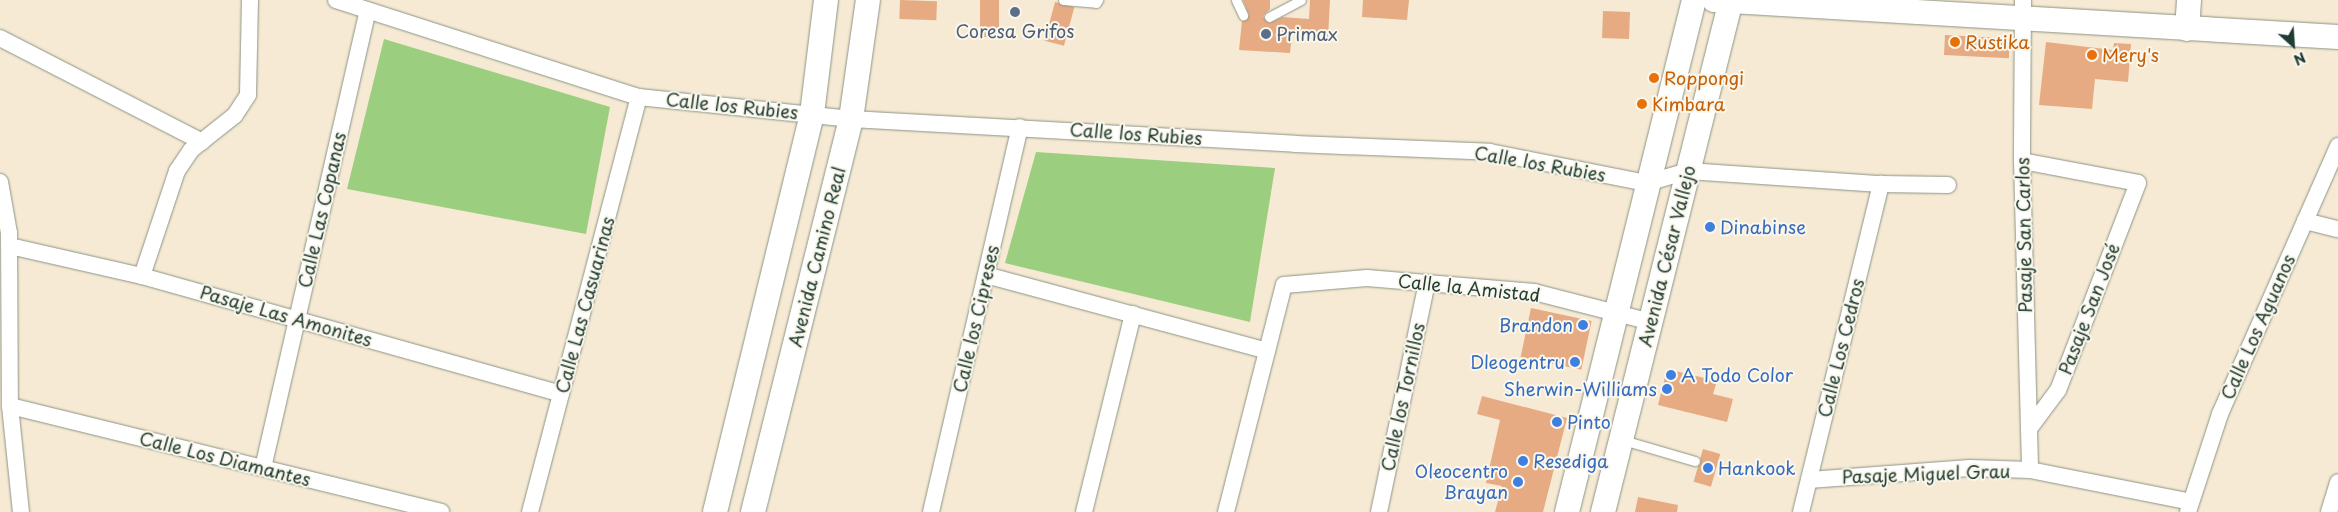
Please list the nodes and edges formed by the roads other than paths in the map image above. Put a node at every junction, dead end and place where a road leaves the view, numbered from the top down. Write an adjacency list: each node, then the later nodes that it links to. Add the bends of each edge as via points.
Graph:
1 (250, 0): 23 (street, via 248,95 235,115)
2 (336, 0): 13 (street, Calle los Rubies)
3 (826, 0): 20 (main road)
4 (868, 0): 21 (main road, Avenida Camino Real)
5 (1063, 0): 6 (lane, via 1096,3)
6 (1098, 0)
7 (1236, 0): 14 (lane)
8 (1301, 0): 15 (lane)
9 (1694, 0): 28 (main road, Avenida César Vallejo)
10 (2188, 0): 16 (main road)
11 (1725, 1): 12 (main road); 26 (main road, Avenida César Vallejo)
12 (2023, 10): 16 (main road); 25 (street, Pasaje San Carlos)
13 (368, 11): 19 (street, Calle los Rubies); 39 (street, Calle Las Copanas)
14 (1242, 15)
15 (1269, 17)
16 (2187, 29): 17 (main road)
17 (2338, 37)
18 (0, 38): 23 (street)
19 (639, 97): 20 (street, Calle los Rubies); 42 (street, Calle Las Casuarinas)
20 (812, 114): 21 (street, Calle los Rubies); 56 (main road)
21 (852, 119): 22 (street, Calle los Rubies); 57 (main road, Avenida Camino Real)
22 (1020, 127): 28 (street, Calle los Rubies, via 1490,152); 34 (street, Calle los Cipreses)
23 (202, 142): 35 (street, via 191,150 177,172)
24 (2338, 146): 31 (street, Calle Los Aguanos)
25 (2022, 161): 44 (street, Pasaje San Carlos); 44 (street, Pasaje San José, via 2138,183 2058,390)
26 (1688, 171): 28 (street, Calle los Rubies); 29 (street, Calle los Rubies); 40 (main road, Avenida César Vallejo)
27 (0, 182): 33 (street)
28 (1647, 183): 38 (main road, Avenida César Vallejo)
29 (1881, 184): 30 (street, Calle los Rubies); 50 (street, Calle Los Cedros)
30 (1948, 185)
31 (2305, 221): 32 (street); 52 (street, Calle Los Aguanos, via 2220,414)
32 (2338, 229)
33 (10, 246): 35 (street, Pasaje Las Amonites); 43 (street)
34 (986, 275): 37 (street); 58 (street, Calle los Cipreses)
35 (142, 276): 39 (street, Pasaje Las Amonites)
36 (1427, 282): 38 (street, Calle la Amistad, via 1534,292); 41 (street, Calle la Amistad, via 1367,278 1284,285); 61 (street, Calle los Tornillos)
37 (1133, 314): 41 (street); 59 (street)
38 (1616, 315): 40 (street, Calle la Amistad); 45 (main road, Avenida César Vallejo)
39 (298, 319): 42 (street, Pasaje Las Amonites); 48 (street, Calle Las Copanas)
40 (1651, 322): 46 (main road, Avenida César Vallejo)
41 (1267, 351): 60 (street)
42 (561, 394): 55 (street, Calle Las Casuarinas)
43 (10, 406): 48 (street, Calle Los Diamantes); 53 (street)
44 (2029, 429): 49 (street, Pasaje San Carlos)
45 (1587, 430): 46 (main road); 62 (main road, Avenida César Vallejo)
46 (1620, 439): 47 (lane); 63 (main road, Avenida César Vallejo)
47 (1695, 461)
48 (264, 468): 54 (street, Calle Los Diamantes)
49 (2030, 470): 50 (street, Pasaje Miguel Grau, via 1970,468); 52 (street, Pasaje Miguel Grau)
50 (1809, 480): 64 (street, Calle Los Cedros)
51 (2338, 482): 65 (street)
52 (2190, 507)
53 (20, 512)
54 (441, 512)
55 (530, 512)
56 (715, 512)
57 (753, 512)
58 (931, 512)
59 (1084, 512)
60 (1226, 512)
61 (1379, 512)
62 (1567, 512)
63 (1603, 512)
64 (1801, 512)
65 (2329, 512)

